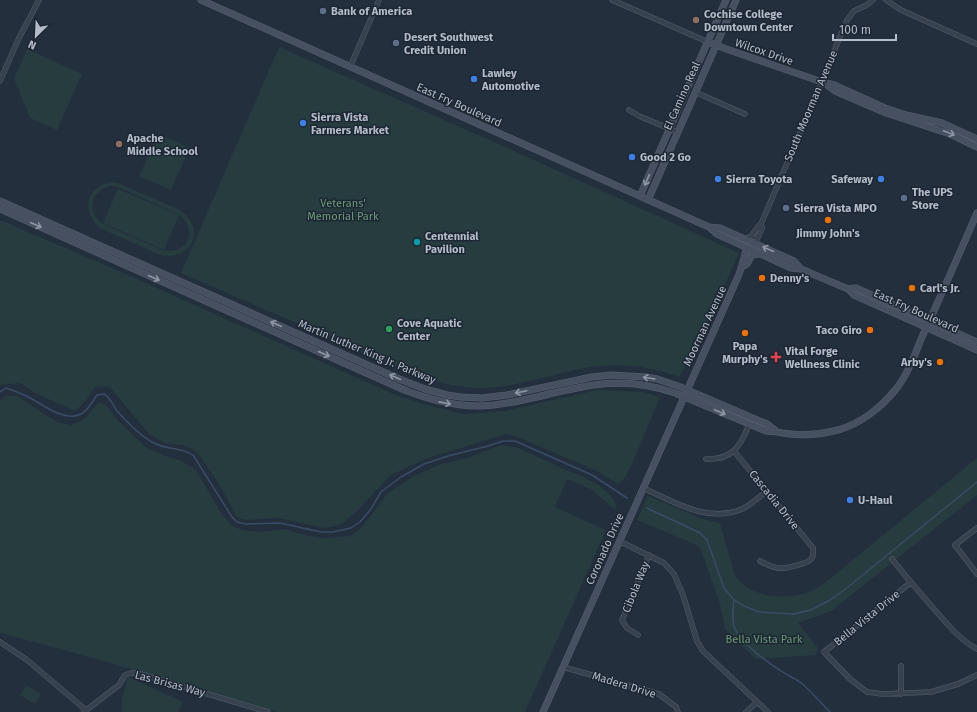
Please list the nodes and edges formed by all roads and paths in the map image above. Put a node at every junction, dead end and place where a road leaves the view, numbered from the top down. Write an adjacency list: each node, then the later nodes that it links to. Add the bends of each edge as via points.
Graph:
1 (39, 0): 13 (street)
2 (201, 0): 12 (street, East Fry Boulevard)
3 (379, 0): 12 (street)
4 (612, 0): 9 (street, Wilcox Drive)
5 (726, 0): 9 (street, El Camino Real)
6 (736, 0): 11 (street, El Camino Real)
7 (873, 0): 14 (street, South Moorman Avenue, via 849,16)
8 (886, 0): 10 (street, via 901,10)
9 (708, 42): 11 (street, Wilcox Drive); 18 (street, El Camino Real)
10 (977, 44)
11 (716, 45): 14 (street, Wilcox Drive); 15 (street, El Camino Real)
12 (350, 67): 22 (street, East Fry Boulevard)
13 (0, 81)
14 (822, 82): 20 (street, Wilcox Drive, via 885,108 942,123); 21 (street, Wilcox Drive, one-way to 21, via 835,91 886,113 950,134); 27 (street, South Moorman Avenue)
15 (695, 92): 17 (street); 19 (street, El Camino Real)
16 (629, 110): 18 (street)
17 (745, 114)
18 (669, 128): 19 (street); 22 (street, El Camino Real, one-way to 22)
19 (677, 132): 23 (street, El Camino Real)
20 (977, 138)
21 (977, 147)
22 (640, 196): 23 (street, East Fry Boulevard)
23 (648, 200): 28 (street, East Fry Boulevard)
24 (0, 201): 38 (street, Martin Luther King Jr. Parkway, one-way to 24, via 657,379 611,375 495,397 460,397 436,392 399,379)
25 (0, 209): 38 (street, Martin Luther King Jr. Parkway, one-way to 38, via 402,389 434,400 467,406 507,404 585,385 608,383 649,385)
26 (977, 213): 35 (street)
27 (761, 224): 29 (street, South Moorman Avenue, via 750,238); 30 (street, South Moorman Avenue, via 762,228)
28 (709, 227): 29 (street, East Fry Boulevard, via 720,228); 31 (street, East Fry Boulevard, via 716,234)
29 (745, 239): 30 (street, East Fry Boulevard)
30 (755, 244): 34 (street, East Fry Boulevard, one-way to 30, via 794,261)
31 (747, 248): 32 (street, East Fry Boulevard); 33 (street, Moorman Avenue)
32 (760, 254): 33 (street, Moorman Avenue, via 752,255); 34 (street, East Fry Boulevard, via 790,268)
33 (742, 267): 38 (street, Moorman Avenue)
34 (801, 269): 35 (street, East Fry Boulevard, via 848,289 856,288)
35 (928, 324): 36 (street, East Fry Boulevard); 37 (street, East Fry Boulevard); 40 (street, via 897,388 889,398 864,418 839,429 820,433 806,435)
36 (977, 342)
37 (977, 350)
38 (685, 393): 39 (street, Martin Luther King Jr. Parkway, one-way to 39); 40 (street, Martin Luther King Jr. Parkway, via 767,424); 43 (street, Coronado Drive)
39 (750, 425): 40 (street, Martin Luther King Jr. Parkway, via 766,431); 41 (street)
40 (776, 431)
41 (734, 451): 42 (street, via 718,459); 44 (street, Cascadia Drive)
42 (706, 459)
43 (643, 488): 44 (street, via 692,509 713,514 742,509); 46 (street, Coronado Drive)
44 (767, 491): 49 (street, Cascadia Drive, via 814,552 810,560 783,569 773,568)
45 (977, 528): 50 (street, via 956,545)
46 (619, 542): 47 (street); 56 (street, Coronado Drive)
47 (649, 555): 52 (street, Cibola Way, via 622,620 627,628); 59 (street, via 664,563 674,574 697,641 703,651)
48 (892, 559): 51 (street)
49 (760, 561)
50 (977, 574)
51 (910, 583): 54 (street, via 951,629 967,644); 58 (street, Bella Vista Drive, via 824,652 850,679 867,692)
52 (638, 635)
53 (0, 642): 60 (street, via 27,660)
54 (977, 649)
55 (901, 666): 58 (street)
56 (563, 667): 62 (street, Coronado Drive); 63 (street, Madera Drive, via 658,694 676,707)
57 (977, 675): 58 (street, via 931,692)
58 (901, 694)
59 (758, 702): 64 (street); 65 (street)
60 (85, 711): 61 (street, Las Brisas Way, via 119,685 125,675 137,673)
61 (268, 712)
62 (543, 712)
63 (678, 712)
64 (746, 712)
65 (768, 712)

